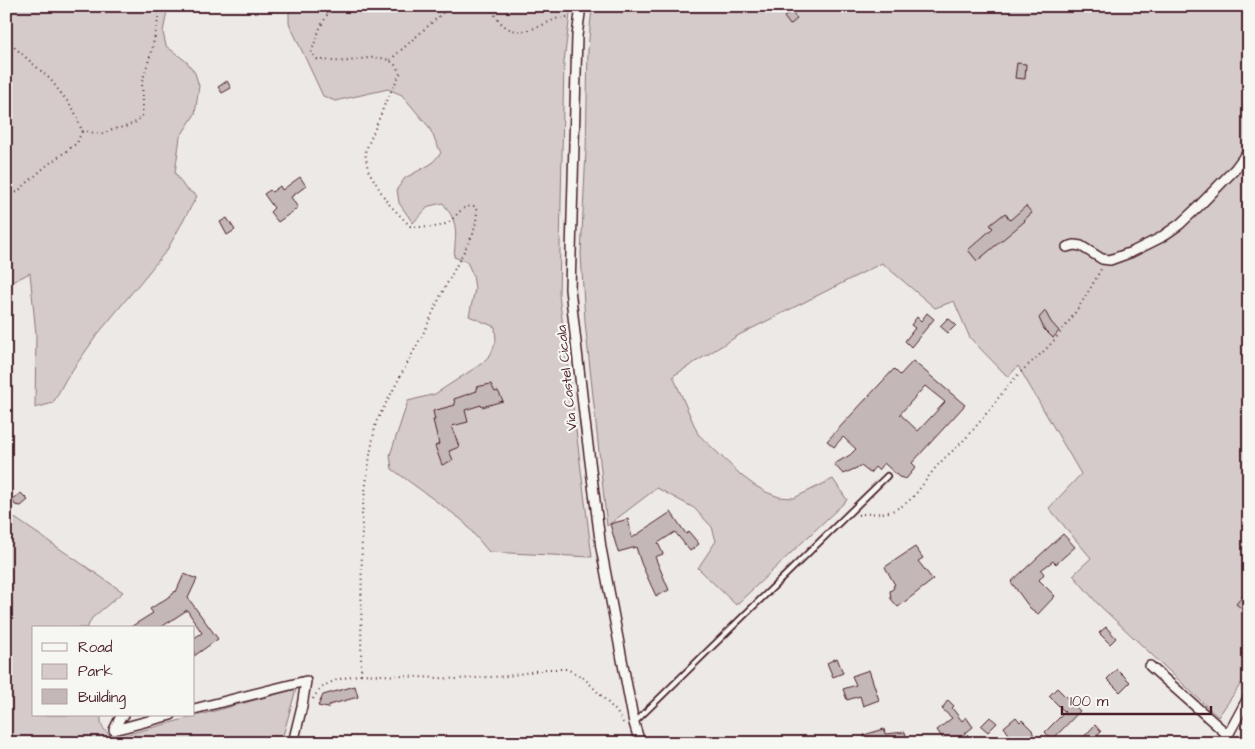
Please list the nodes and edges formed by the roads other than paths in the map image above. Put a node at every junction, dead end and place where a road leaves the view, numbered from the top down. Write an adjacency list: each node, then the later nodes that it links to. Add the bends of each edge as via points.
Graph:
1 (580, 6): 10 (street, Via Castel Cicala, via 570,289 601,548)
2 (1249, 150): 3 (street, via 1235,169 1180,224 1160,238 1110,260 1102,259 1081,246)
3 (1067, 247)
4 (887, 476): 10 (lane)
5 (1150, 666): 11 (street)
6 (1249, 696): 11 (street)
7 (195, 709): 12 (street, via 306,681)
8 (121, 716): 9 (street, via 114,730)
9 (167, 716)
10 (630, 725): 13 (street, Via Castel Cicala)
11 (1228, 735): 14 (street)
12 (294, 743)
13 (640, 743)
14 (1221, 743)

